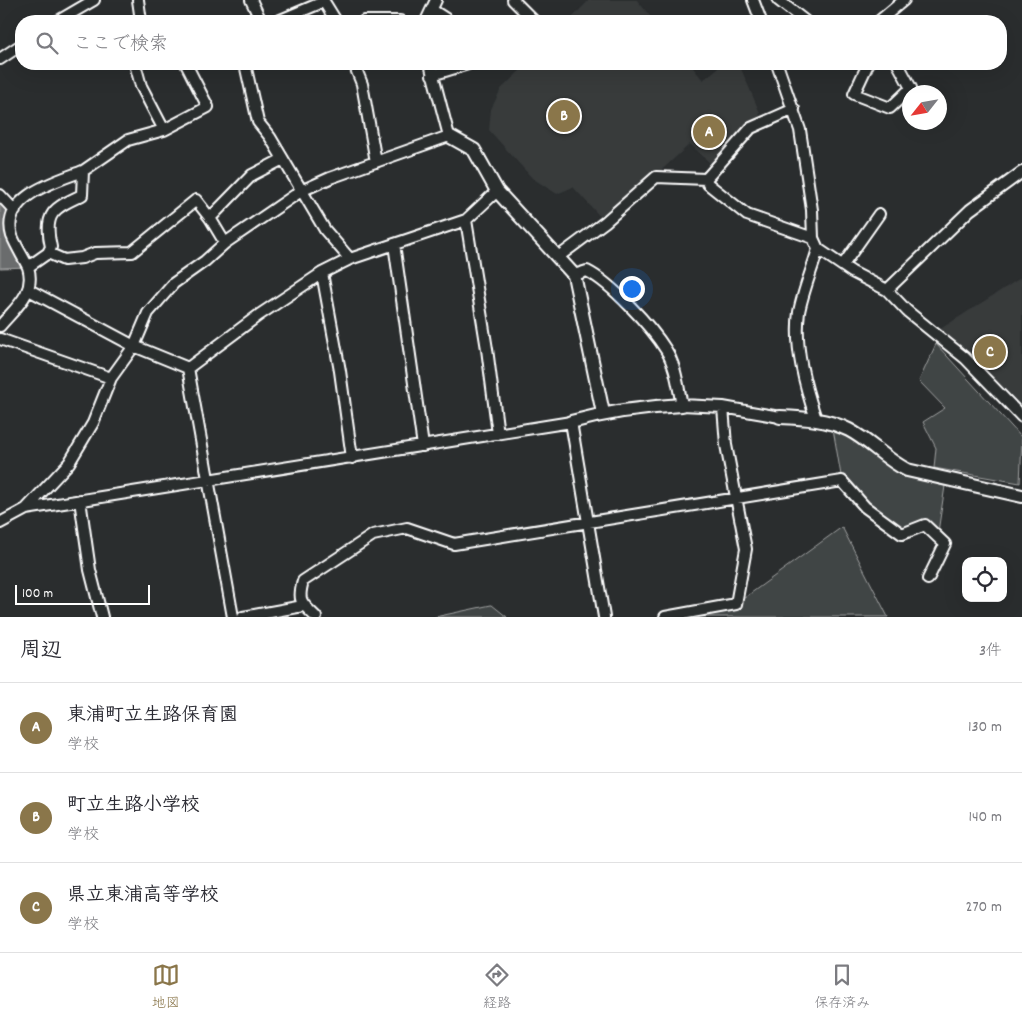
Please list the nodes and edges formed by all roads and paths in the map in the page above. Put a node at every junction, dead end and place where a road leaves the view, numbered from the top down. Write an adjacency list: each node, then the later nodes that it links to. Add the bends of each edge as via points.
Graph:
1 (94, 0): 10 (street)
2 (138, 0): 11 (street)
3 (251, 0): 12 (street)
4 (513, 0): 16 (street)
5 (756, 0): 17 (street)
6 (778, 0): 18 (street)
7 (904, 0): 19 (street)
8 (323, 1): 13 (street); 14 (street)
9 (434, 5): 15 (street)
10 (68, 15)
11 (139, 15)
12 (258, 15)
13 (292, 15)
14 (332, 15)
15 (443, 15)
16 (528, 15)
17 (760, 15)
18 (797, 15)
19 (886, 15)
20 (15, 50): 21 (street)
21 (0, 59)
22 (137, 70): 33 (street, via 141,86)
23 (189, 70): 33 (street, via 208,107)
24 (247, 70): 35 (street, via 258,122)
25 (356, 70): 36 (street, via 362,84)
26 (431, 70): 31 (street)
27 (448, 70): 31 (street)
28 (779, 70): 32 (street)
29 (865, 70): 30 (street, via 854,94 890,108 911,88)
30 (901, 70)
31 (432, 75): 34 (street)
32 (794, 110): 39 (street, via 751,128); 47 (street, via 812,210)
33 (164, 130): 37 (street, via 128,140)
34 (449, 136): 36 (street); 41 (street, via 474,150)
35 (282, 159): 40 (street); 45 (street, via 252,175)
36 (376, 162): 40 (street)
37 (83, 171): 43 (street, via 26,196); 51 (street, via 82,195 60,205 49,219 51,246)
38 (1022, 172): 59 (street, via 970,210)
39 (706, 179): 47 (street, via 708,184 747,214); 52 (street, via 656,177 605,222)
40 (301, 191): 48 (street); 53 (street, via 325,230)
41 (496, 191): 46 (street); 52 (street)
42 (0, 195): 43 (street)
43 (15, 210): 55 (street, via 12,234)
44 (879, 214): 54 (street)
45 (210, 218): 48 (street); 51 (street, via 196,200 132,252 95,252 82,258 64,260)
46 (466, 220): 49 (street); 72 (street)
47 (812, 238): 50 (street)
48 (225, 243): 62 (street, via 164,293 148,313)
49 (394, 244): 53 (street); 73 (street)
50 (818, 249): 54 (street); 70 (street, via 799,313 798,333 806,388)
51 (48, 253): 55 (street)
52 (558, 257): 57 (street)
53 (350, 259): 56 (street)
54 (843, 265): 59 (street)
55 (28, 267): 58 (street, via 32,279)
56 (322, 273): 63 (street); 74 (street)
57 (574, 274): 65 (street, via 587,271 602,279 661,343 675,373); 67 (street)
58 (30, 290): 60 (street); 62 (street)
59 (887, 290): 69 (street, via 907,311 965,358)
60 (0, 326)
61 (0, 339): 64 (street)
62 (134, 346): 63 (street); 64 (street)
63 (188, 368): 75 (street)
64 (111, 378): 79 (street, via 93,423 69,463)
65 (682, 405): 66 (street); 67 (street)
66 (723, 407): 68 (street); 77 (street)
67 (603, 413): 71 (street)
68 (780, 417): 70 (street)
69 (1022, 417)
70 (816, 419): 76 (street, via 848,430 906,470)
71 (571, 422): 72 (street); 81 (street)
72 (498, 434): 73 (street)
73 (423, 446): 74 (street)
74 (352, 458): 75 (street)
75 (208, 481): 78 (street); 85 (street)
76 (1022, 496)
77 (736, 498): 81 (street); 82 (street, via 842,481 865,507 902,534 925,525 945,544); 90 (street, via 746,549 736,604)
78 (80, 500): 79 (street); 84 (street, via 90,570)
79 (26, 509): 80 (street)
80 (0, 524)
81 (589, 524): 83 (street, via 454,544 407,528 374,535 302,581 299,595); 89 (street)
82 (928, 579)
83 (303, 606): 86 (street); 87 (street); 88 (street)
84 (102, 617)
85 (232, 617)
86 (243, 617)
87 (294, 617)
88 (316, 617)
89 (604, 617)
90 (665, 617)

